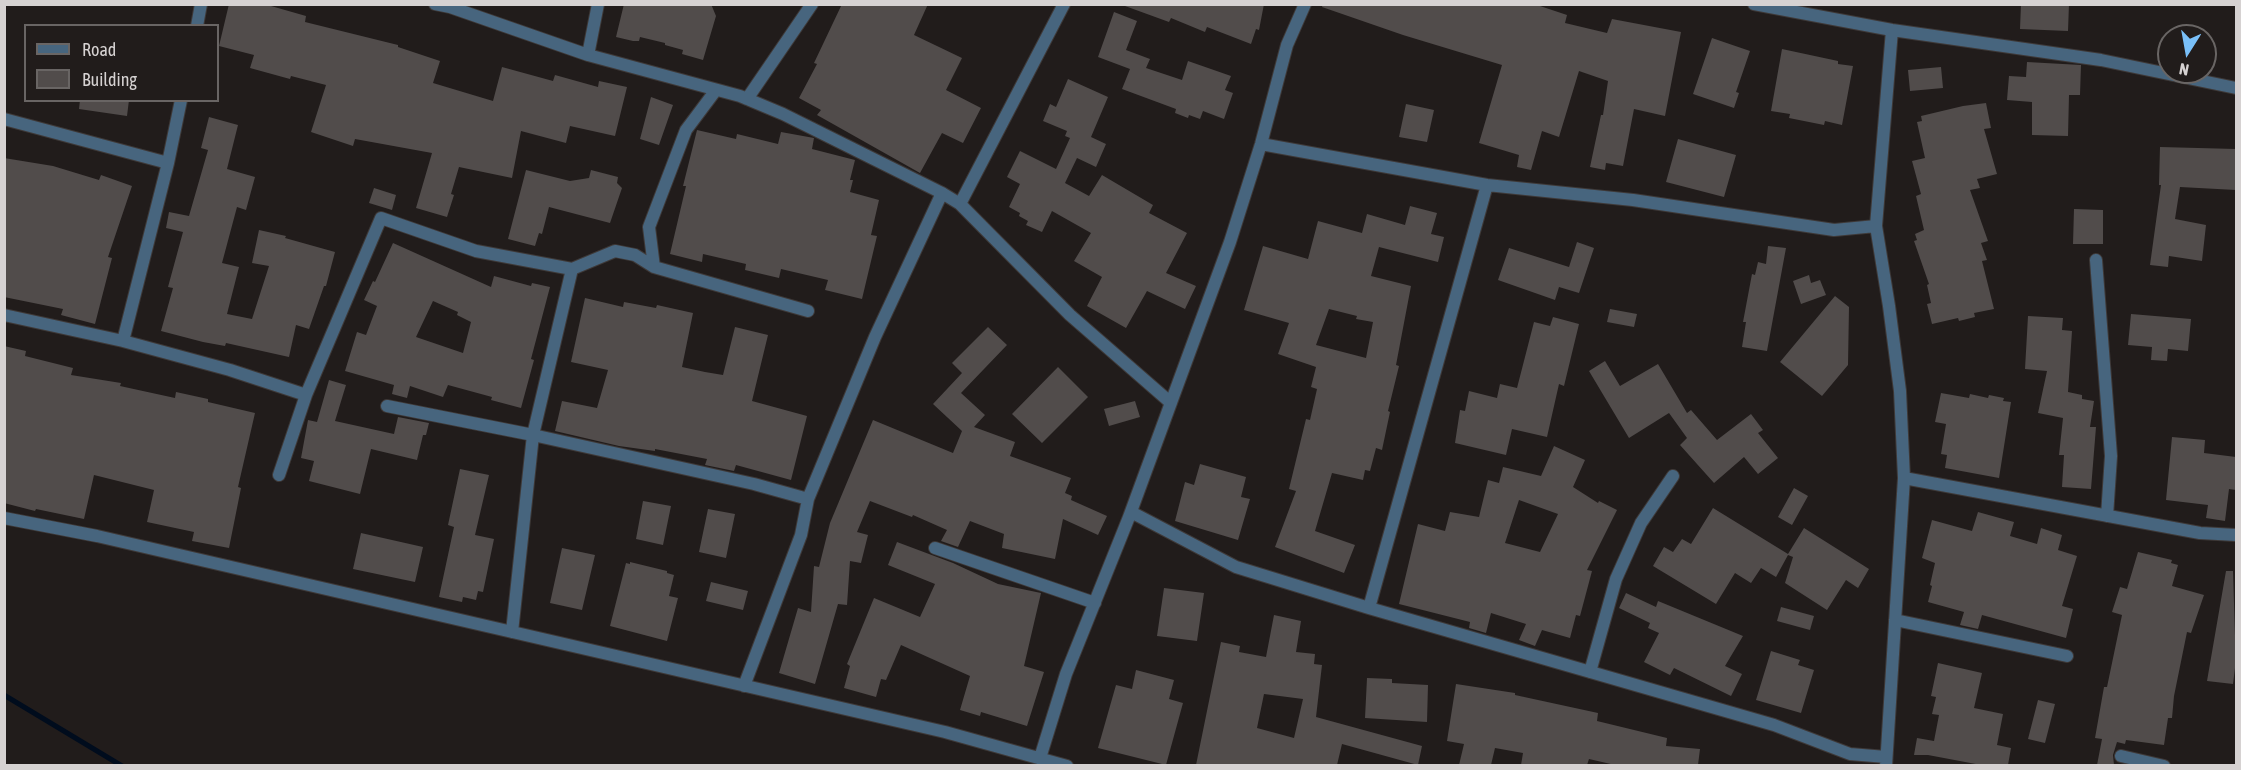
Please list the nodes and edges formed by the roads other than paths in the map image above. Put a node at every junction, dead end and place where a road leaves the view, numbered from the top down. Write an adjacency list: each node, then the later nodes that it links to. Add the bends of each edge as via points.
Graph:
1 (201, 4): 8 (street)
2 (435, 4): 10 (street)
3 (598, 4): 10 (street)
4 (812, 4): 13 (street)
5 (1064, 4): 20 (street)
6 (1305, 4): 16 (street, via 1287,45)
7 (1754, 4): 9 (street)
8 (197, 24)
9 (1892, 30): 11 (street, via 2101,60); 21 (street)
10 (588, 55): 12 (street)
11 (2236, 88)
12 (716, 90): 13 (street); 23 (street, via 686,130 649,227)
13 (747, 99): 19 (street)
14 (181, 102): 17 (street)
15 (4, 119): 17 (street)
16 (1261, 144): 18 (street); 29 (street, via 1230,242)
17 (168, 163): 27 (street)
18 (1487, 185): 21 (street, via 1633,200 1833,230); 42 (street)
19 (942, 193): 20 (street); 35 (street, via 875,337)
20 (960, 204): 29 (street, via 1070,315)
21 (1876, 226): 34 (street, via 1900,391)
22 (2096, 260): 37 (street, via 2111,456)
23 (654, 267): 24 (street, via 635,255 615,251); 25 (street)
24 (572, 269): 28 (street, via 476,251 381,218); 31 (street)
25 (808, 311)
26 (4, 315): 27 (street)
27 (123, 341): 28 (street)
28 (306, 395): 32 (street)
29 (1170, 403): 36 (street)
30 (387, 406): 31 (street)
31 (533, 435): 35 (street); 44 (street)
32 (279, 475)
33 (1673, 476): 46 (street, via 1641,523 1616,579)
34 (1904, 478): 37 (street); 43 (street)
35 (808, 499): 47 (street, via 801,535)
36 (1131, 512): 41 (street); 42 (street, via 1236,567)
37 (2107, 516): 39 (street, via 2200,533)
38 (4, 518): 44 (street)
39 (2236, 535)
40 (935, 548): 41 (street)
41 (1095, 603): 50 (street, via 1066,674)
42 (1369, 608): 46 (street)
43 (1895, 620): 45 (street); 51 (street)
44 (512, 632): 47 (street)
45 (2067, 656)
46 (1590, 672): 48 (street, via 1774,725)
47 (744, 686): 50 (street)
48 (1850, 754): 51 (street); 53 (street)
49 (2121, 756): 54 (street)
50 (1040, 758): 52 (street)
51 (1886, 761)
52 (1067, 765)
53 (1864, 765)
54 (2164, 765)

